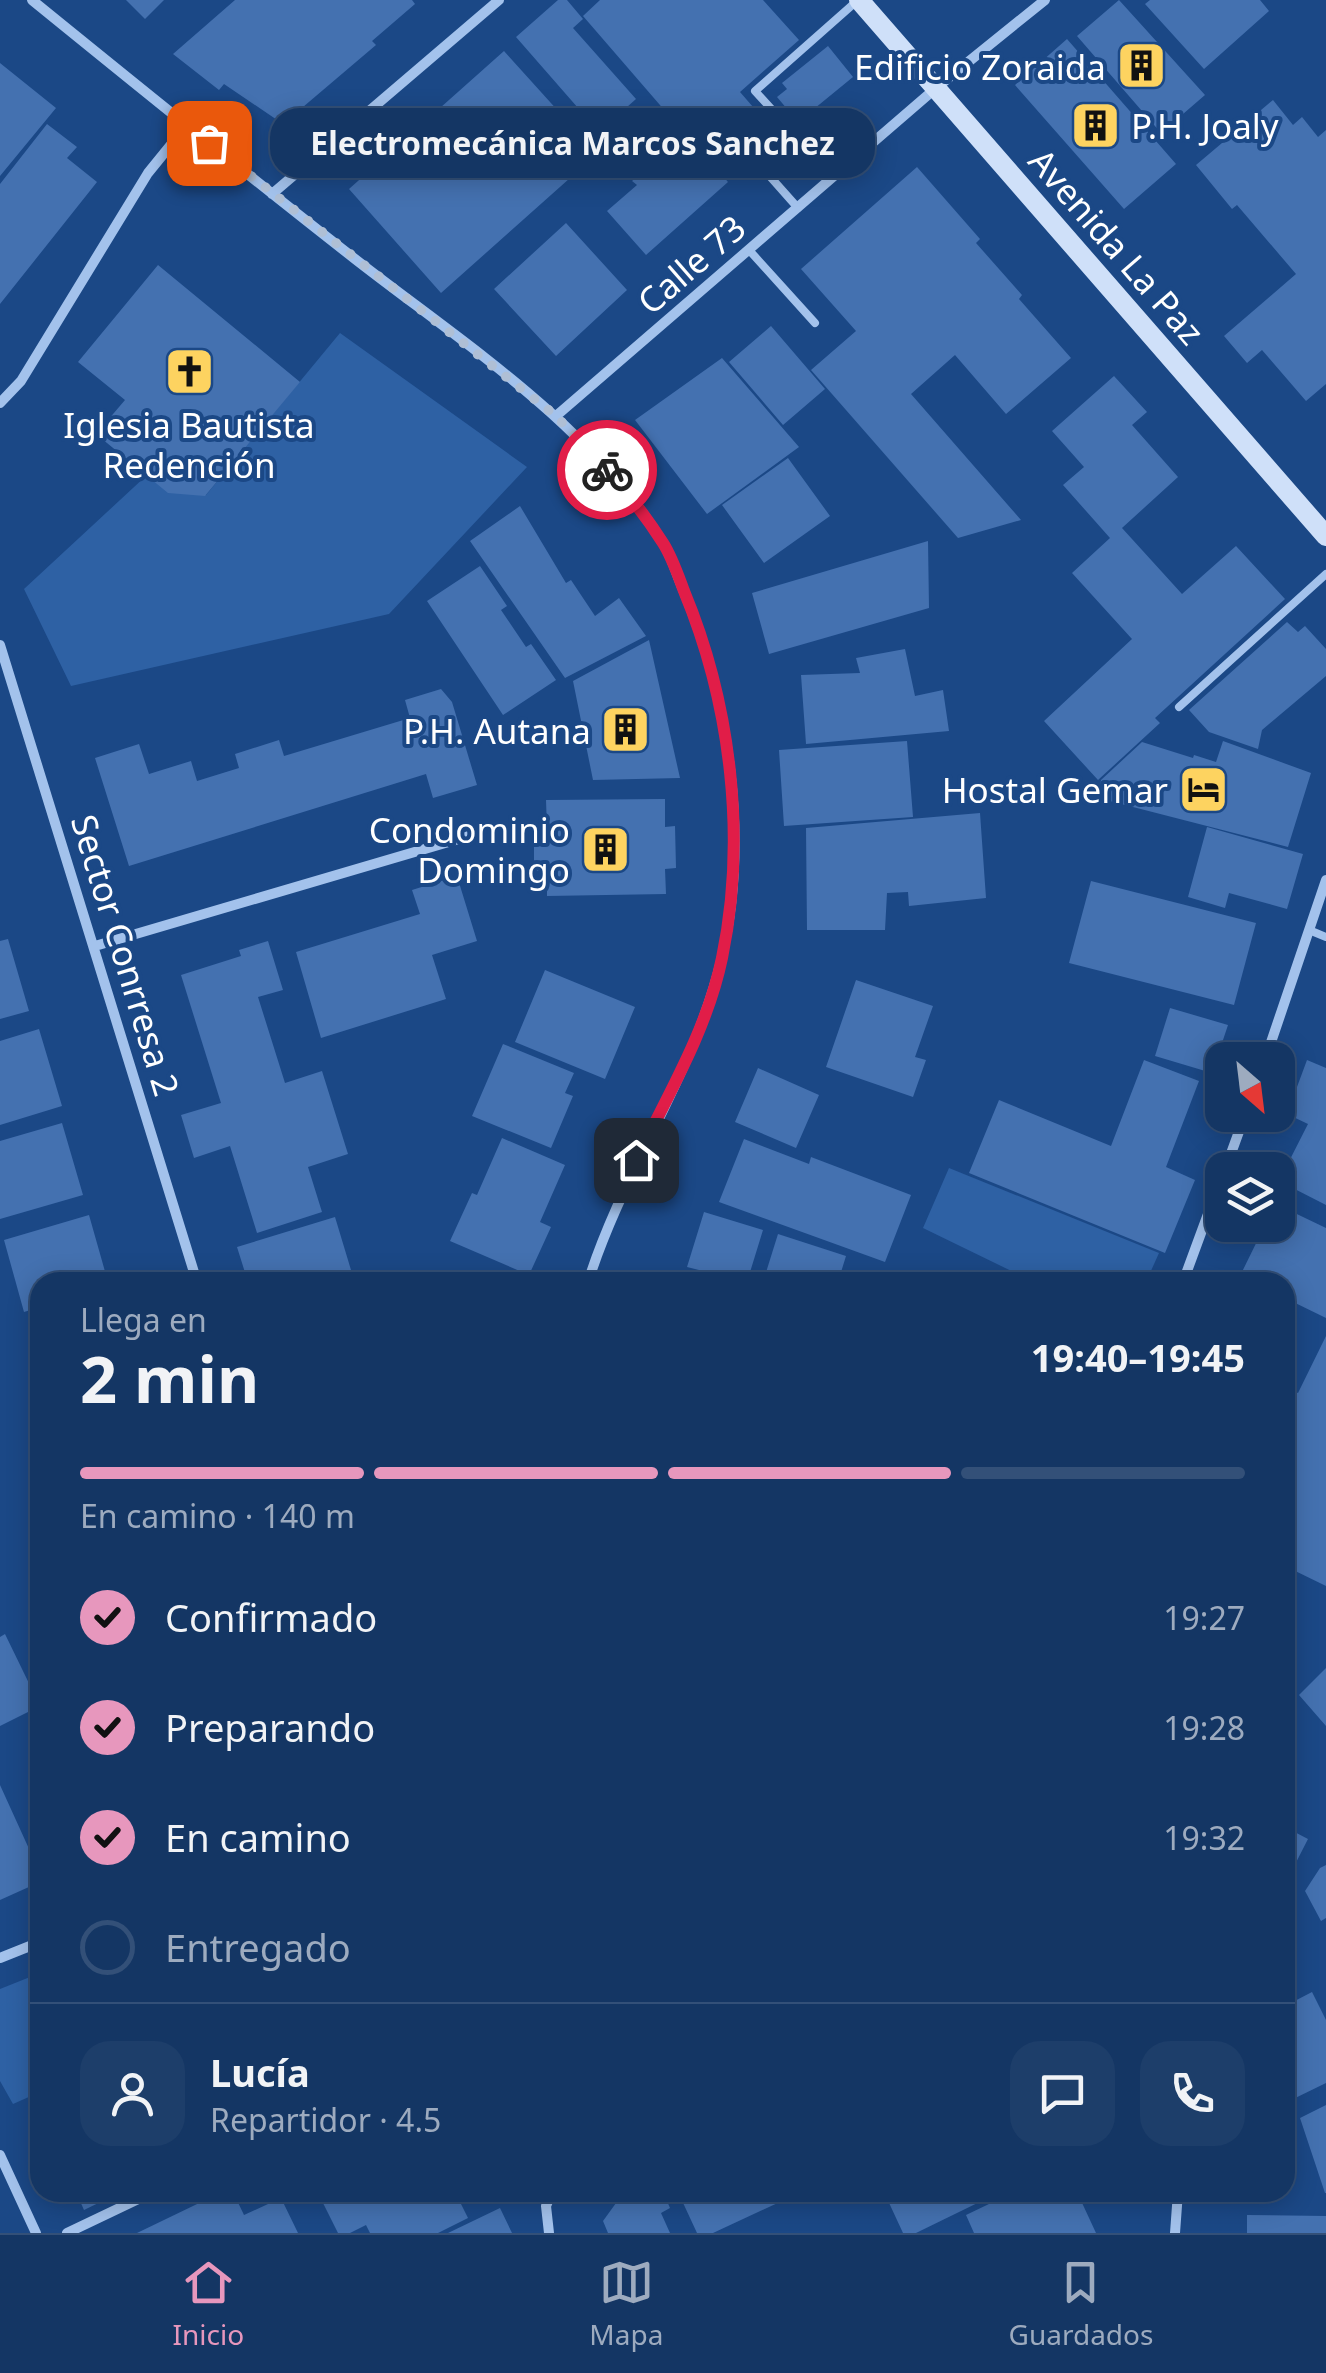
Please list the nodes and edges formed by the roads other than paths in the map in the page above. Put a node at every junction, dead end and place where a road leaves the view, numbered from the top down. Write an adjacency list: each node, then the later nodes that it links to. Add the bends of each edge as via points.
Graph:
1 (32, 0): 6 (street)
2 (499, 0): 9 (street)
3 (858, 0): 5 (main road, Avenida La Paz); 7 (lane, via 755,91 796,136 842,112)
4 (1045, 0): 5 (street, Calle 73)
5 (936, 88): 7 (street, Calle 73); 15 (main road, Avenida La Paz)
6 (186, 125): 9 (street); 13 (street, via 148,173 21,381)
7 (872, 145): 10 (street, Calle 73)
8 (743, 146): 10 (lane)
9 (272, 194): 14 (street)
10 (798, 208): 11 (street, Calle 73)
11 (749, 250): 12 (lane); 14 (street, Calle 73)
12 (815, 324)
13 (0, 403)
14 (556, 416): 27 (street, via 664,544 696,620 733,792 722,958 702,1028 636,1160)
15 (1326, 536)
16 (1326, 574): 18 (lane)
17 (0, 644): 23 (street, Sector Conrresa 2)
18 (1178, 706)
19 (469, 836): 23 (street)
20 (1326, 880): 21 (street)
21 (1309, 930): 22 (lane); 24 (street)
22 (1326, 937)
23 (95, 946): 26 (street, Sector Conrresa 2)
24 (1271, 1042)
25 (1205, 1224): 28 (street)
26 (194, 1272)
27 (592, 1272)
28 (1187, 1272)
29 (30, 1946): 30 (street)
30 (0, 1958)
31 (0, 2154): 35 (street)
32 (133, 2202): 36 (street)
33 (548, 2202): 37 (street)
34 (1177, 2202): 38 (street)
35 (36, 2233)
36 (67, 2233)
37 (549, 2233)
38 (1175, 2233)

